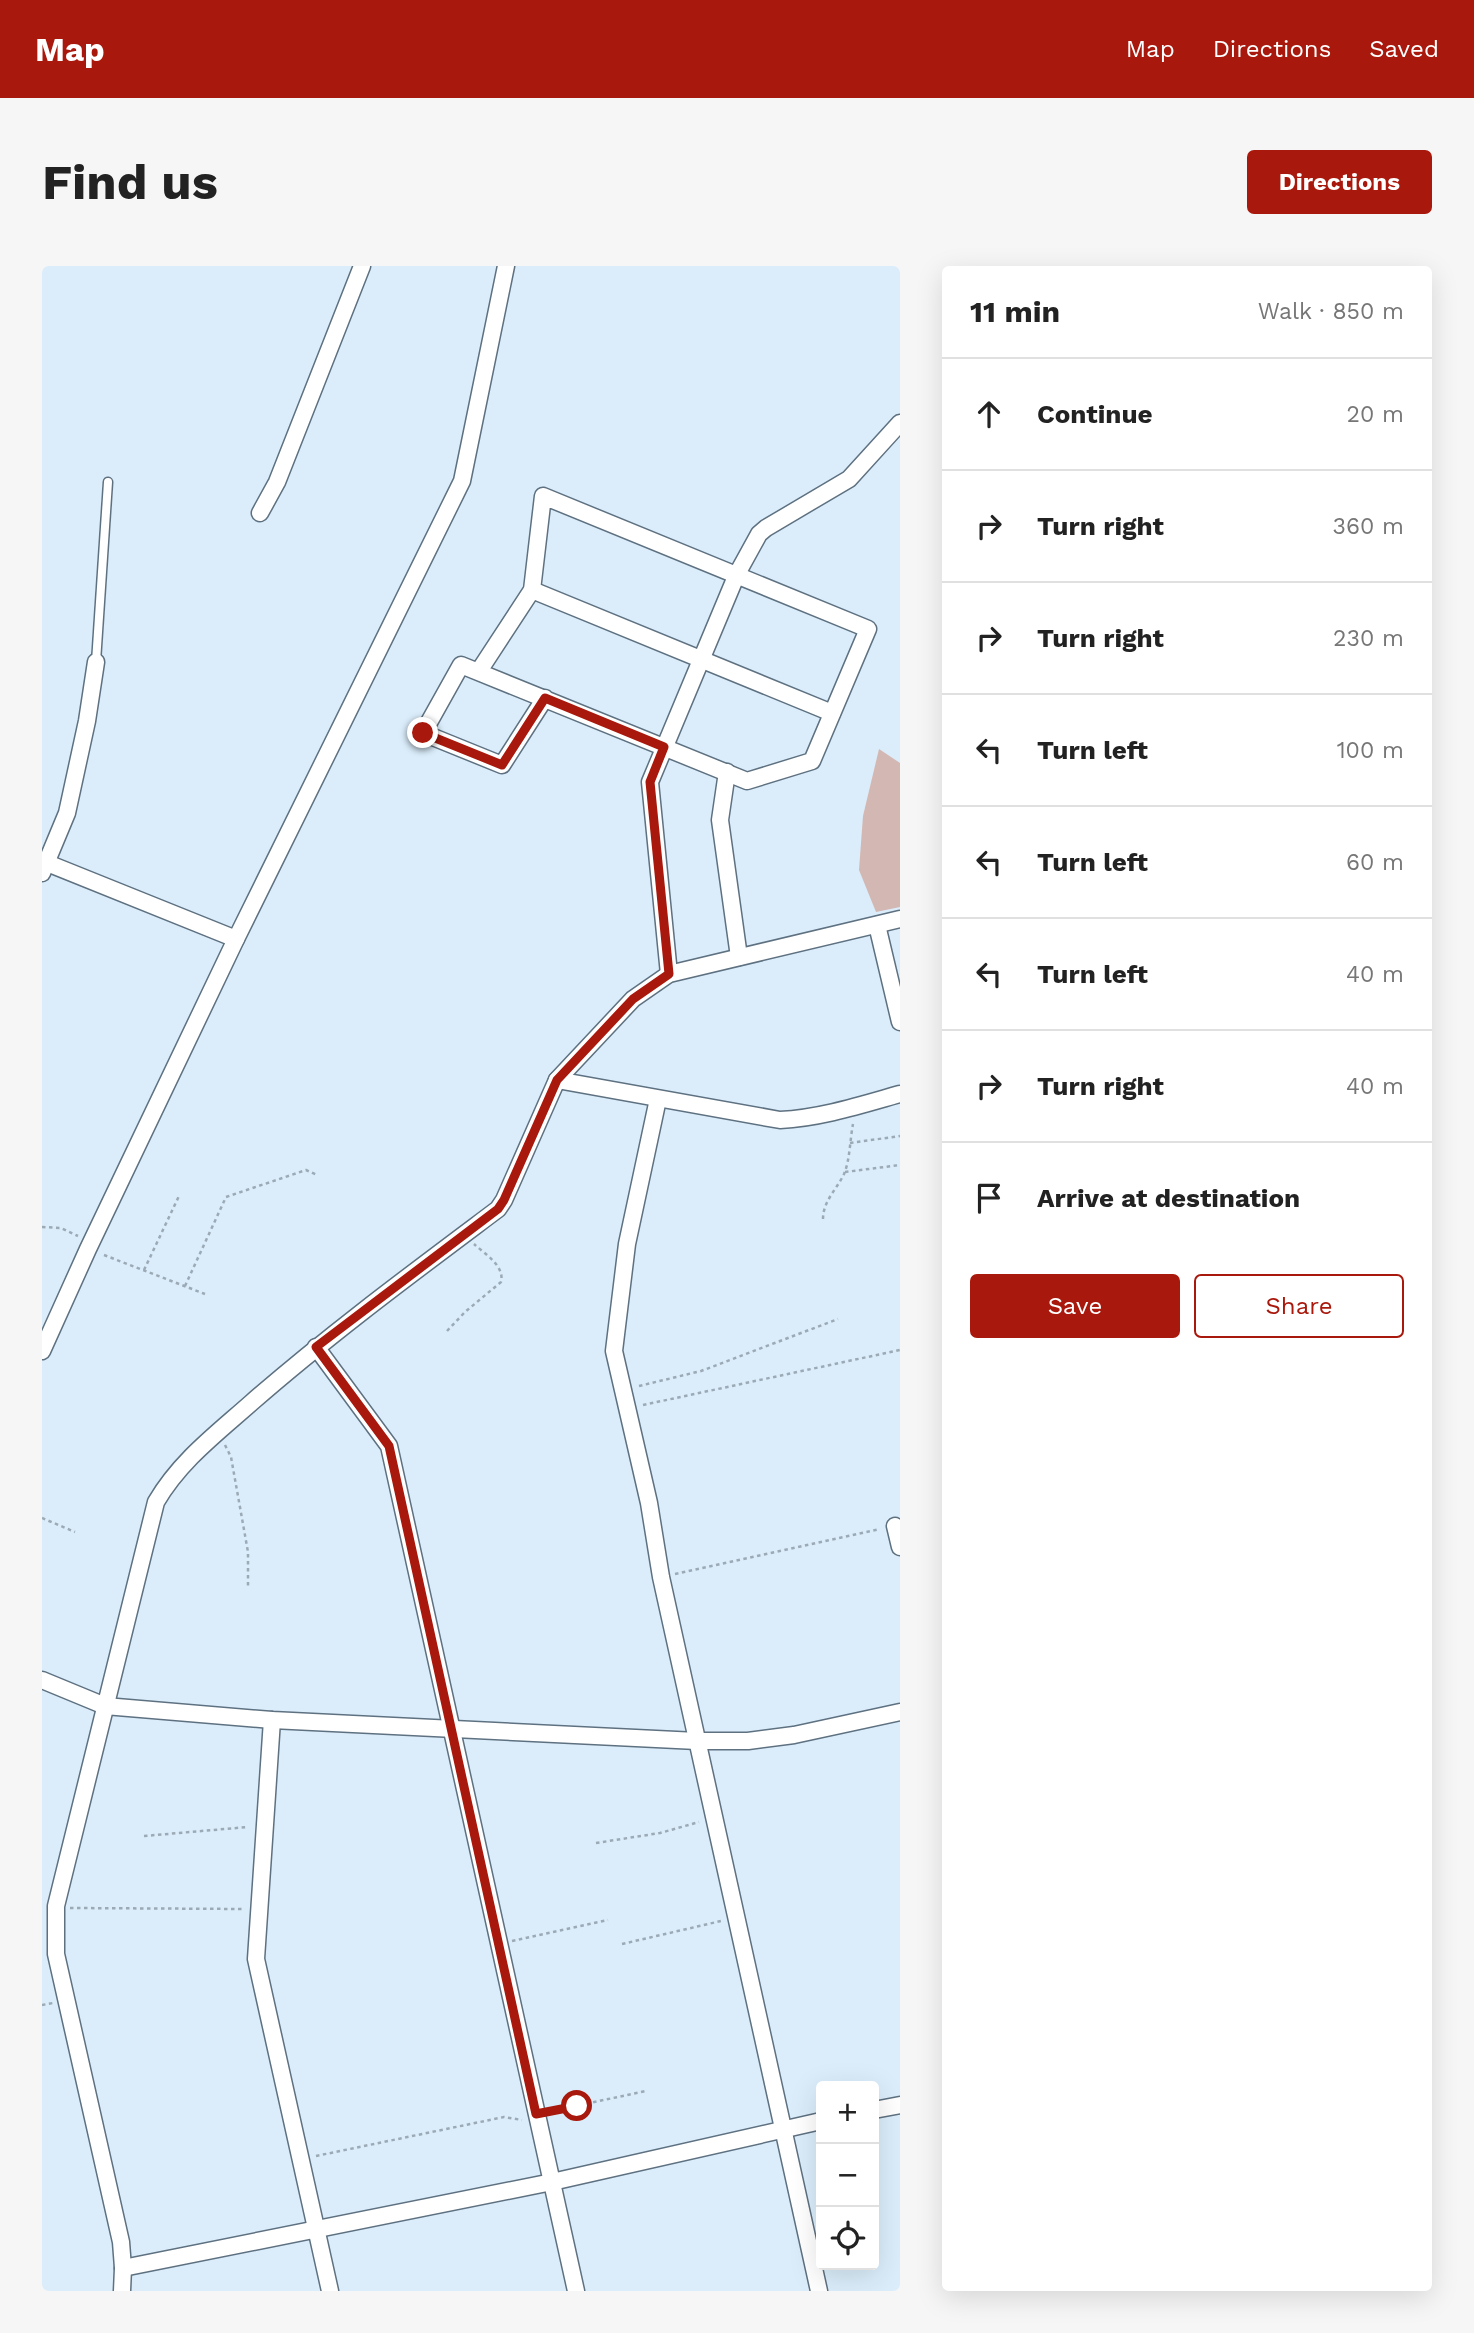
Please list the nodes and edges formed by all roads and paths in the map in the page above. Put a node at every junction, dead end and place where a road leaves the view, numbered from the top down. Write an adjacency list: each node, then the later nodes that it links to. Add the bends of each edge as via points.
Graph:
1 (362, 266): 5 (street, via 277,482)
2 (506, 266): 18 (street, via 462,481)
3 (900, 423): 6 (street, via 849,479 759,534)
4 (108, 482): 9 (lane)
5 (260, 513)
6 (737, 575): 7 (street, via 543,496); 8 (street); 12 (street, via 868,629)
7 (531, 590): 8 (street); 10 (street)
8 (701, 661): 12 (street); 13 (street)
9 (96, 662): 15 (street, via 67,813)
10 (479, 671): 11 (street); 11 (street, via 461,665 423,733 502,765)
11 (545, 698): 13 (street)
12 (832, 713): 14 (street, via 812,761 747,781)
13 (664, 747): 14 (street); 20 (street, via 650,782)
14 (727, 772): 19 (street, via 720,820)
15 (44, 866): 18 (street)
16 (900, 919): 17 (street)
17 (877, 925): 19 (street); 21 (street)
18 (236, 939): 35 (street)
19 (739, 957): 20 (street)
20 (669, 974): 22 (street, via 633,999)
21 (900, 1022)
22 (557, 1080): 24 (street); 34 (street, via 504,1200)
23 (900, 1094): 25 (street)
24 (658, 1099): 25 (street, via 780,1120); 44 (street, via 619,1300 614,1351)
25 (853, 1108): 27 (path)
26 (900, 1136): 27 (path)
27 (850, 1143): 29 (path)
28 (900, 1165): 29 (path)
29 (845, 1172): 32 (path)
30 (317, 1175): 37 (path, via 306,1170 226,1197)
31 (179, 1196): 36 (path)
32 (823, 1219)
33 (42, 1227): 35 (path, via 61,1228)
34 (464, 1234): 40 (path, via 499,1267 503,1277); 41 (street)
35 (89, 1245): 36 (path); 42 (street)
36 (144, 1270): 37 (path)
37 (185, 1286): 38 (path)
38 (205, 1294)
39 (838, 1319): 44 (path, via 701,1371)
40 (447, 1331)
41 (316, 1347): 46 (street); 57 (street, via 389,1446)
42 (42, 1350)
43 (900, 1350): 45 (path)
44 (623, 1389): 45 (street)
45 (627, 1409): 51 (street)
46 (217, 1433): 52 (path, via 231,1457 237,1484 248,1552); 54 (street, via 182,1466 156,1502)
47 (42, 1518): 49 (path)
48 (895, 1526): 50 (street); 51 (path)
49 (75, 1532)
50 (900, 1547)
51 (662, 1577): 58 (street)
52 (248, 1589)
53 (42, 1680): 54 (street)
54 (104, 1706): 56 (street); 63 (street)
55 (900, 1712): 58 (street, via 794,1735)
56 (272, 1720): 57 (street); 60 (street)
57 (450, 1729): 58 (street); 67 (street)
58 (697, 1741): 59 (street)
59 (714, 1818): 62 (path); 65 (street)
60 (264, 1828): 61 (path); 64 (street)
61 (144, 1836)
62 (596, 1843)
63 (57, 1902): 64 (path, via 71,1908); 78 (street, via 56,1954)
64 (259, 1909): 77 (street, via 256,1959)
65 (736, 1917): 68 (path); 74 (street)
66 (608, 1920): 67 (path)
67 (498, 1942): 72 (street)
68 (622, 1944)
69 (646, 2091): 72 (path)
70 (900, 2105): 71 (street)
71 (879, 2109)
72 (536, 2116): 75 (path, via 526,2121 504,2117); 76 (street)
73 (816, 2122): 74 (street)
74 (783, 2129): 76 (street); 82 (street)
75 (313, 2157)
76 (552, 2182): 77 (street); 81 (street)
77 (317, 2230): 78 (street); 80 (street)
78 (123, 2268): 79 (street)
79 (122, 2291)
80 (330, 2291)
81 (576, 2291)
82 (819, 2291)

